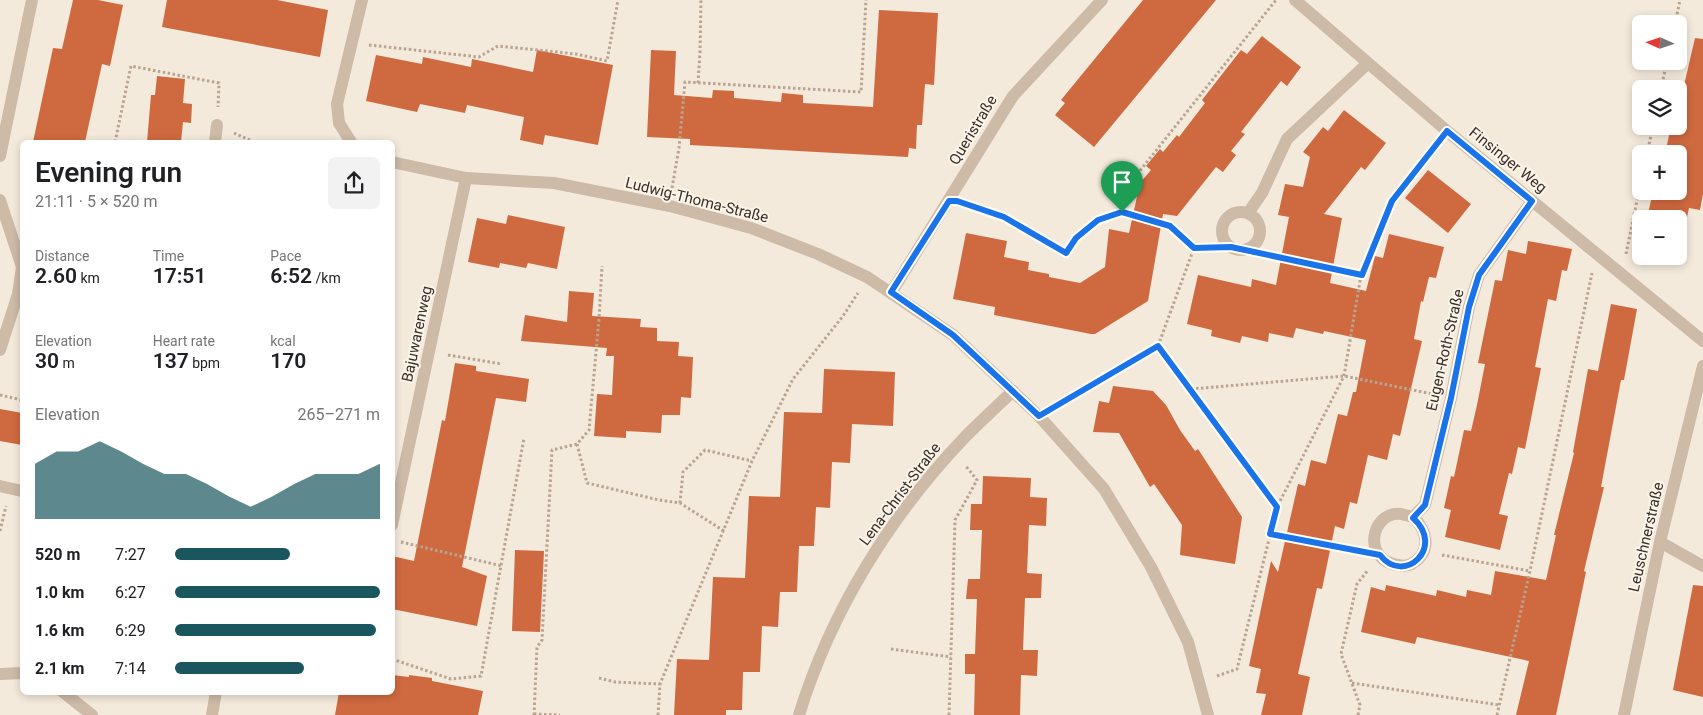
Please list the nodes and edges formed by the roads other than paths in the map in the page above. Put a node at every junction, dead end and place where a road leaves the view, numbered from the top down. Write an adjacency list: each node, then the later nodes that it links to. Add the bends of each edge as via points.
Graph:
1 (32, 0): 9 (street)
2 (362, 0): 8 (street, via 337,104 339,123)
3 (1102, 0): 17 (street, Queristraße, via 1013,96)
4 (1295, 0): 5 (street, Finsinger Weg)
5 (1368, 64): 13 (street, Finsinger Weg); 14 (street, via 1287,139 1262,193)
6 (217, 125): 7 (street)
7 (215, 140)
8 (350, 140)
9 (0, 156)
10 (395, 163): 11 (street, Ludwig-Thoma-Straße)
11 (466, 178): 17 (street, Ludwig-Thoma-Straße, via 554,183 670,206 751,228 818,254); 22 (street, Bajuwarenweg)
12 (0, 200): 15 (street)
13 (1532, 201): 18 (street, Finsinger Weg); 23 (street, Eugen-Roth-Straße, via 1479,275 1425,505)
14 (1248, 213): 14 (street, via 1259,225 1259,236 1244,250 1231,247 1224,238 1224,222 1237,212)
15 (20, 261)
16 (20, 280): 19 (street)
17 (891, 292): 21 (street, Ludwig-Thoma-Straße, via 953,335)
18 (1703, 341)
19 (0, 350)
20 (1703, 366): 24 (street, Leuschnerstraße)
21 (1013, 391): 32 (street, Lena-Christ-Straße, via 965,437 880,542 835,622); 33 (street, Ludwig-Thoma-Straße, via 1104,489 1151,567 1188,642)
22 (395, 516)
23 (1413, 518): 23 (street, via 1393,515 1380,523 1374,542 1384,561 1402,566 1419,558 1425,536)
24 (1660, 542): 25 (street); 34 (street, Leuschnerstraße)
25 (1703, 566)
26 (20, 673): 27 (street)
27 (0, 674)
28 (67, 695): 30 (street)
29 (215, 695): 31 (street)
30 (92, 715)
31 (212, 715)
32 (799, 715)
33 (1208, 715)
34 (1624, 715)

